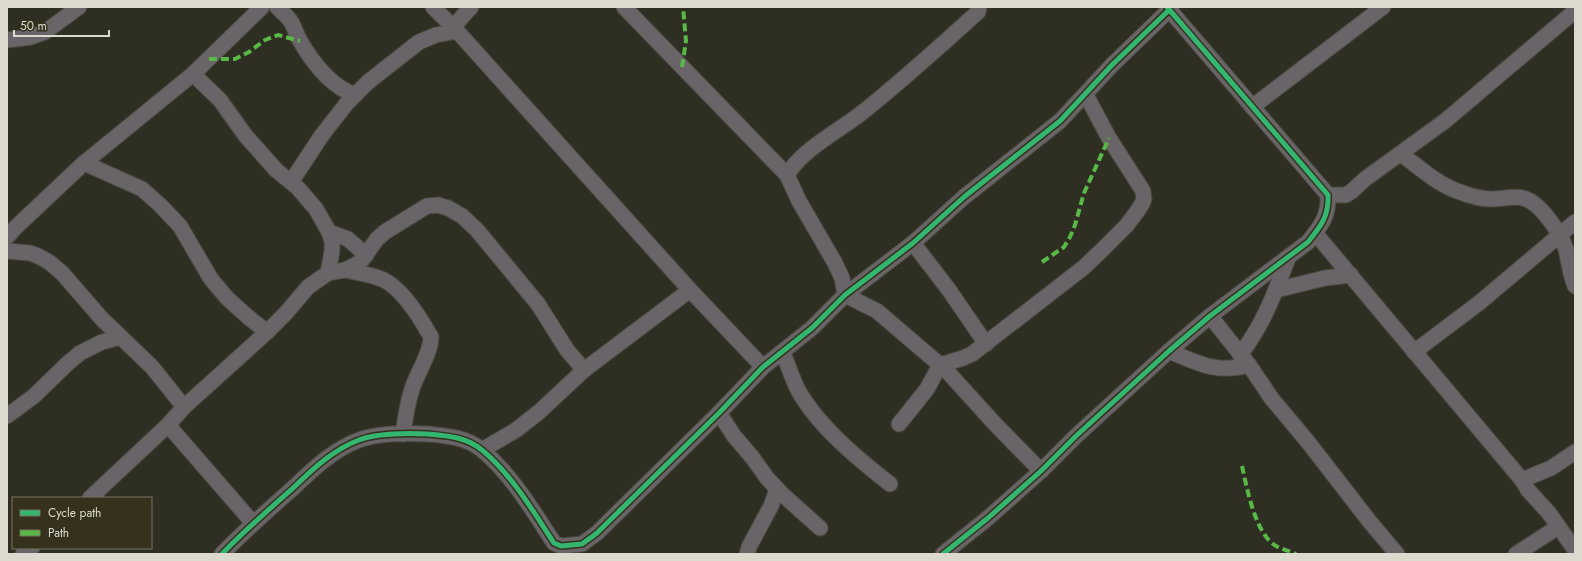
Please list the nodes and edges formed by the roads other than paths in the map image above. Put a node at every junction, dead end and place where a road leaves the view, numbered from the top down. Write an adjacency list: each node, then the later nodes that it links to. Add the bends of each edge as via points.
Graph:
1 (79, 7): 12 (street, via 44,32 31,37)
2 (262, 7): 13 (street)
3 (277, 7): 14 (street, via 291,21 306,52 319,68 333,82)
4 (434, 7): 11 (street)
5 (471, 7): 11 (street)
6 (624, 7): 19 (street)
7 (979, 7): 19 (street, via 978,12 898,84 801,158)
8 (1383, 7): 16 (street)
9 (1168, 8): 15 (street); 16 (street)
10 (1573, 20): 17 (street)
11 (455, 29): 14 (street, via 419,42); 35 (street)
12 (7, 40)
13 (193, 74): 18 (street); 20 (street, via 220,100 245,135 276,170)
14 (354, 95): 20 (street, via 322,135)
15 (1086, 95): 27 (street, via 1060,121 964,197); 41 (street, via 1109,138 1143,191 1142,204 1127,225 1083,268)
16 (1252, 107): 21 (street)
17 (1401, 154): 21 (street, via 1346,195); 25 (street, via 1459,192 1480,198 1524,198 1533,202)
18 (84, 163): 26 (street); 39 (street, via 142,189 160,205 180,226 227,298)
19 (787, 175): 37 (street, via 799,201 836,263)
20 (291, 182): 23 (street, via 316,210)
21 (1328, 195): 24 (street, via 1328,207)
22 (1575, 222): 25 (street)
23 (329, 232): 29 (street, via 348,239); 32 (street, via 332,251)
24 (1315, 233): 30 (street); 33 (street)
25 (1560, 234): 34 (street); 43 (street)
26 (7, 237)
27 (913, 243): 37 (street); 41 (street)
28 (7, 251): 40 (street, via 30,253 49,262 73,283 88,304)
29 (366, 255): 31 (street, via 357,264); 48 (street, via 385,232 416,212 427,206 438,205 448,208 462,216 500,257 538,304 567,350)
30 (1288, 258): 36 (street); 38 (street)
31 (345, 270): 32 (street); 54 (street, via 385,280 411,307 431,337 431,343 408,402)
32 (328, 273): 39 (street, via 308,287)
33 (1351, 275): 36 (street, via 1324,278); 43 (street)
34 (1575, 286)
35 (690, 290): 47 (street); 48 (street)
36 (1276, 290): 45 (street)
37 (845, 295): 44 (street); 46 (street, via 877,311)
38 (1210, 316): 42 (street); 45 (street)
39 (267, 332): 49 (street)
40 (121, 337): 49 (street, via 152,367); 51 (street, via 102,342 80,353 34,396)
41 (986, 344): 46 (street, via 963,358)
42 (1170, 350): 45 (street, via 1215,369 1235,369); 57 (street)
43 (1414, 352): 58 (street)
44 (783, 353): 47 (street); 59 (street, via 798,390 815,415 861,461)
45 (1244, 360): 72 (street, via 1272,399)
46 (940, 364): 52 (street, via 927,388); 57 (street)
47 (763, 367): 50 (street)
48 (584, 370): 55 (street, via 539,412 516,430)
49 (184, 407): 53 (street)
50 (719, 413): 60 (street); 66 (street, via 589,539)
51 (7, 416)
52 (899, 424)
53 (168, 425): 61 (street); 62 (street)
54 (403, 434): 55 (street, via 456,437); 62 (street, via 376,435 358,440 337,452 319,464)
55 (482, 450): 66 (street, via 519,491 554,543)
56 (1575, 452): 58 (street, via 1551,468)
57 (1041, 471): 65 (street)
58 (1522, 480): 63 (street)
59 (890, 484)
60 (776, 489): 64 (street); 69 (street, via 771,506 748,547)
61 (91, 497)
62 (253, 523): 68 (street)
63 (1558, 527): 67 (street); 73 (street)
64 (820, 528)
65 (964, 537): 70 (street); 71 (street)
66 (563, 550)
67 (1575, 550)
68 (222, 554)
69 (747, 554)
70 (943, 554)
71 (955, 554)
72 (1397, 554)
73 (1516, 554)

